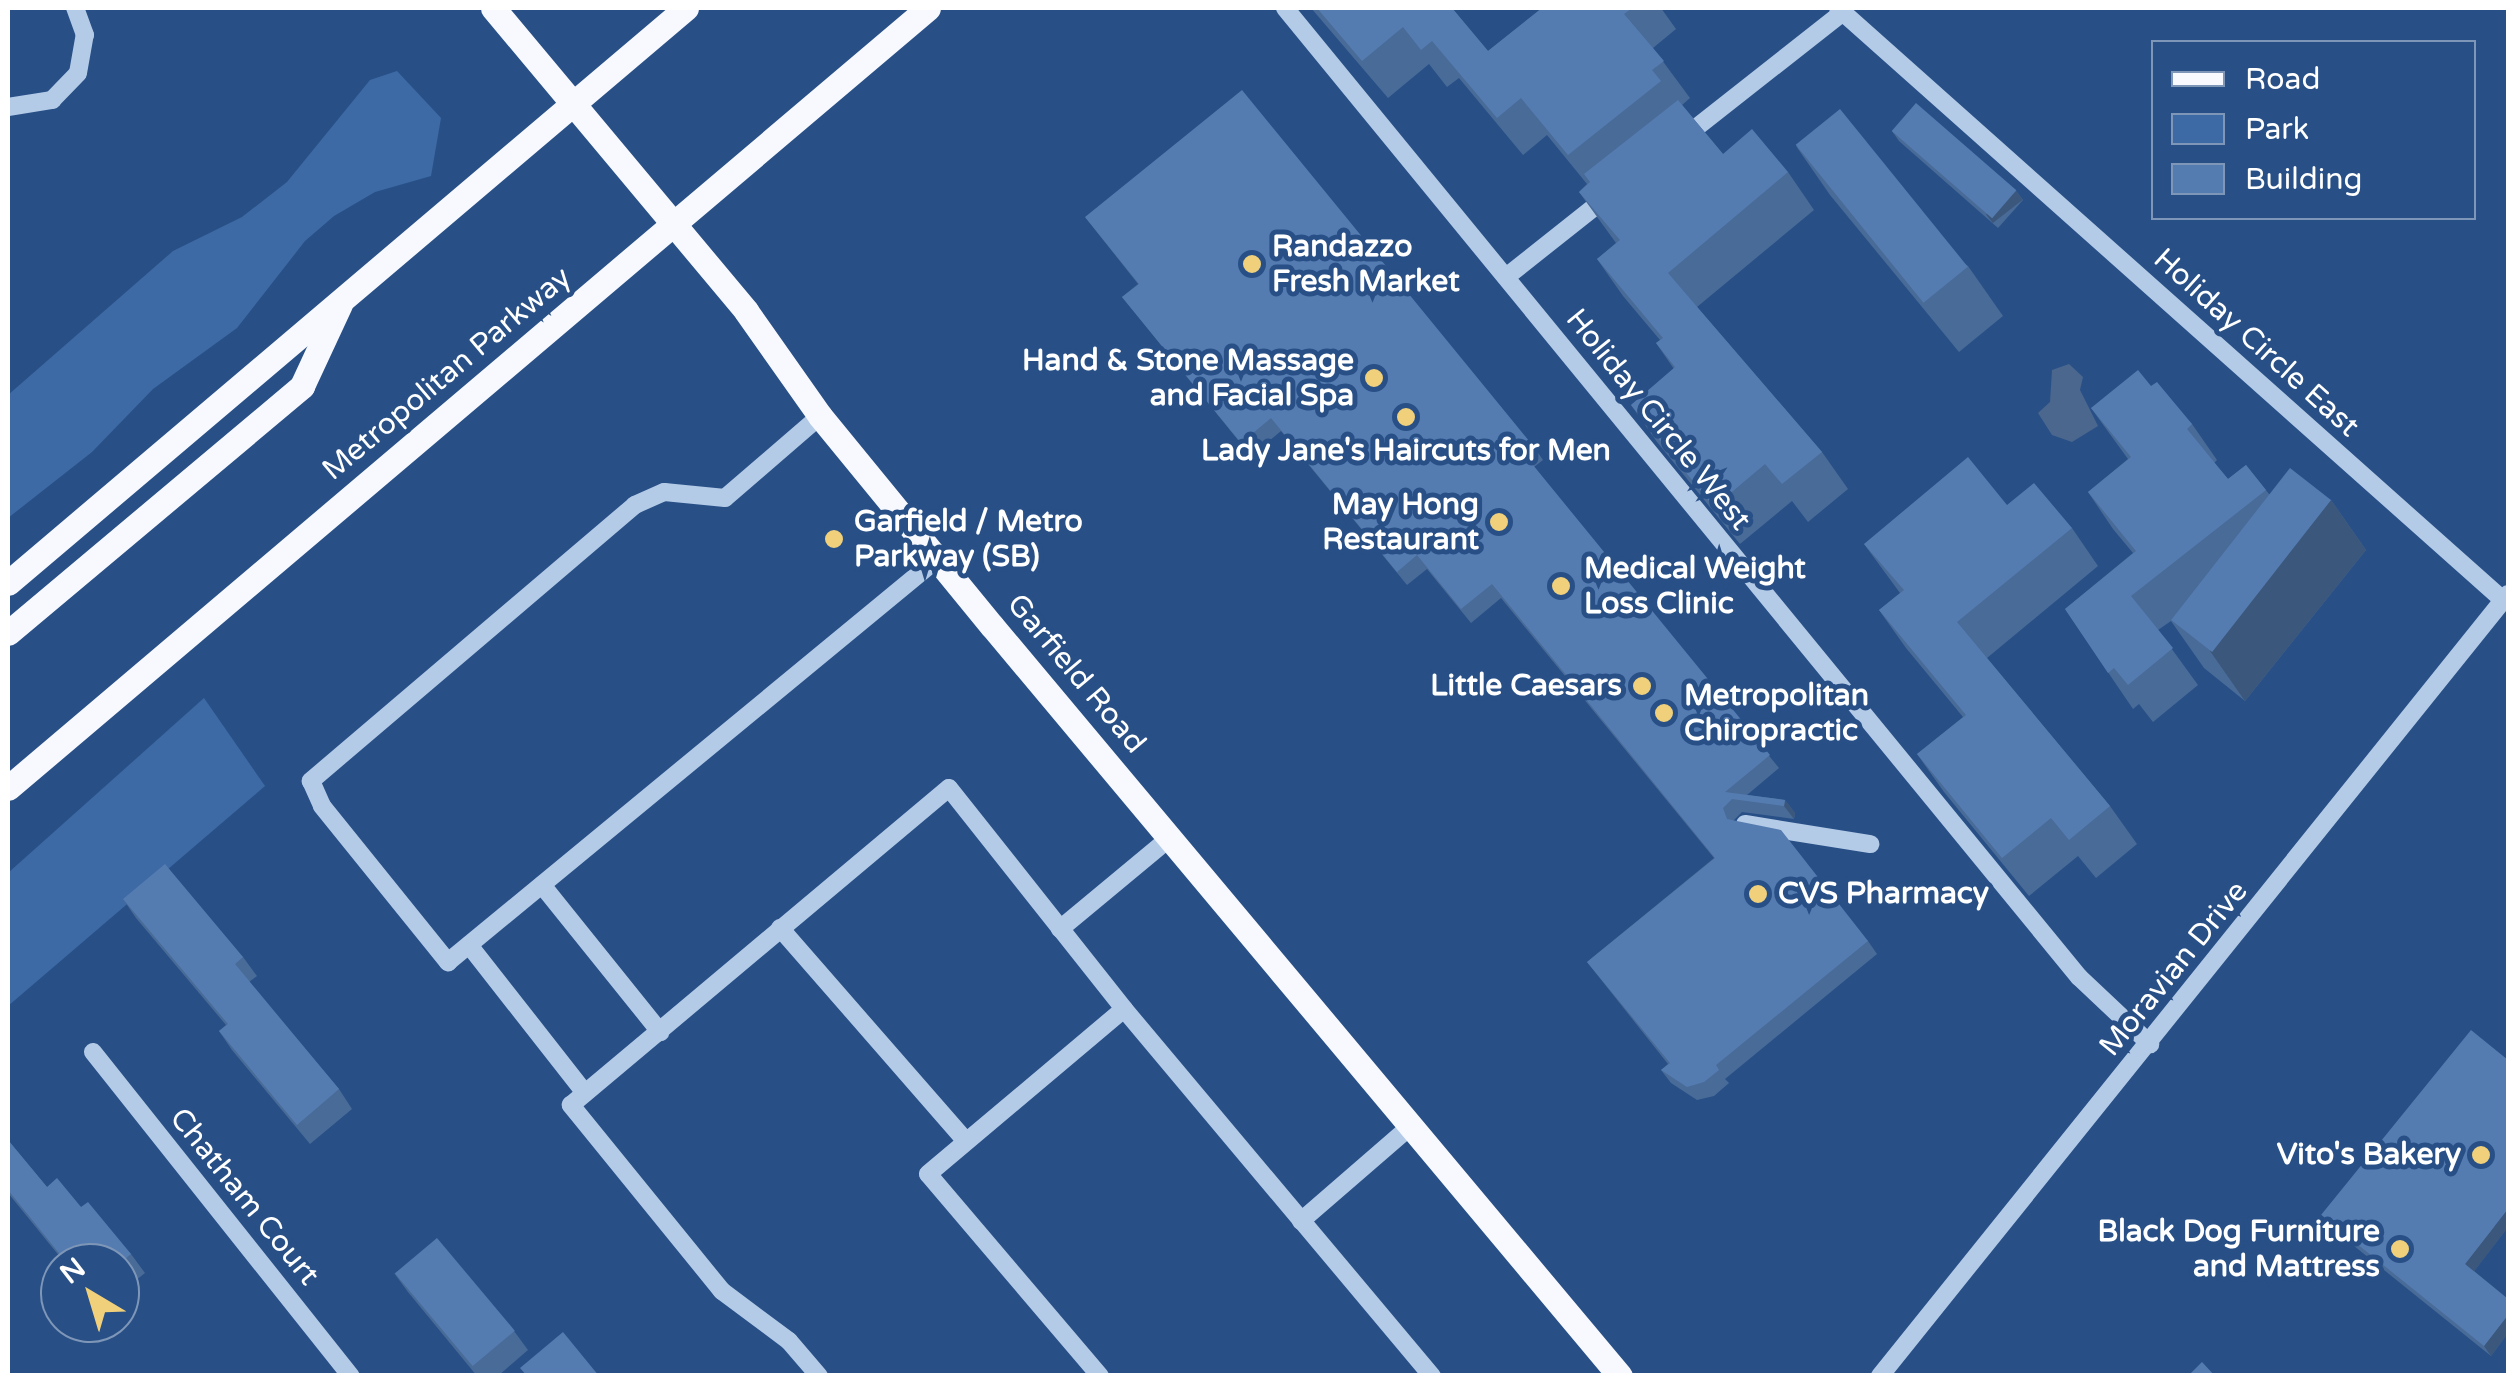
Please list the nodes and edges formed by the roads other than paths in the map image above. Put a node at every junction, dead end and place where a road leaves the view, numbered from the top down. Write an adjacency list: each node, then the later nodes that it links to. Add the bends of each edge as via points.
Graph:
1 (75, 8): 8 (street, via 85,36 78,74 52,100)
2 (493, 8): 7 (main road, Garfield Road)
3 (686, 8): 7 (main road)
4 (928, 8): 11 (main road, Metropolitan Parkway)
5 (1285, 8): 12 (street, Holiday Circle West)
6 (1840, 10): 9 (street); 17 (street, Holiday Circle East)
7 (575, 102): 11 (main road, Garfield Road); 13 (main road)
8 (8, 107)
9 (1659, 156)
10 (1628, 181): 12 (street)
11 (673, 224): 14 (main road, Garfield Road); 19 (main road, Metropolitan Parkway)
12 (1506, 277): 29 (street, Holiday Circle West, via 2080,977)
13 (344, 295): 16 (main road); 18 (main road, via 302,386)
14 (820, 416): 15 (main road, Garfield Road); 26 (street, via 725,498 664,492 635,505 311,781 322,806 448,962)
15 (938, 559): 21 (main road, Garfield Road); 23 (street)
16 (8, 583)
17 (2506, 597): 29 (street, Moravian Drive)
18 (8, 633)
19 (8, 788)
20 (1745, 824): 22 (street, via 1842,834)
21 (1171, 837): 25 (street); 32 (main road, Garfield Road)
22 (1870, 844)
23 (542, 885): 26 (street); 28 (street)
24 (780, 928): 25 (street, via 949,788); 28 (street); 33 (street)
25 (1060, 930): 27 (street)
26 (469, 944): 31 (street)
27 (1124, 1009): 33 (street); 34 (street)
28 (660, 1032): 31 (street)
29 (2150, 1044): 40 (street, Moravian Drive)
30 (93, 1052): 36 (street, Chatham Court)
31 (585, 1093): 37 (street, via 571,1104 710,1277 789,1341)
32 (1413, 1124): 34 (street); 39 (main road, Garfield Road)
33 (966, 1140): 38 (street, via 928,1174)
34 (1301, 1220): 35 (street)
35 (1433, 1375)
36 (351, 1376)
37 (819, 1376)
38 (1100, 1376)
39 (1620, 1376)
40 (1880, 1376)

